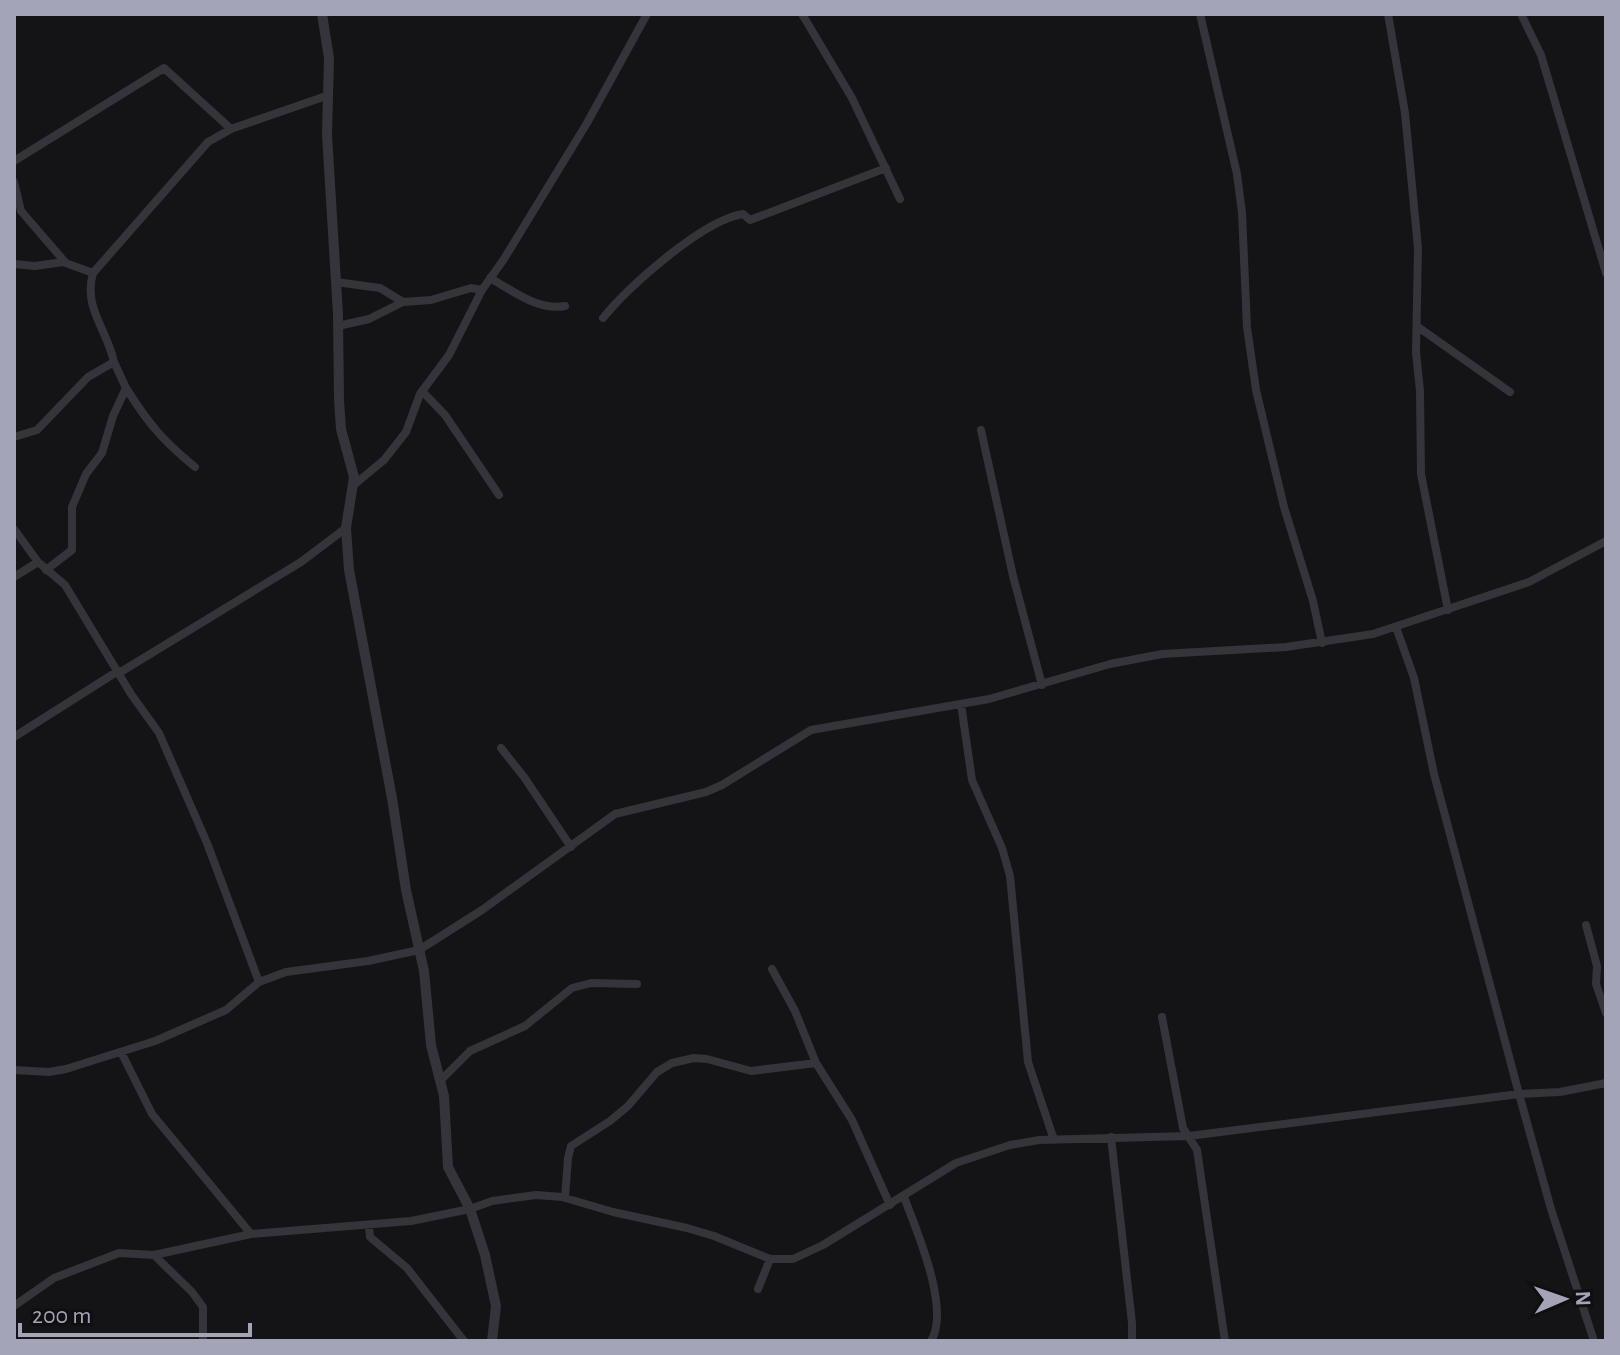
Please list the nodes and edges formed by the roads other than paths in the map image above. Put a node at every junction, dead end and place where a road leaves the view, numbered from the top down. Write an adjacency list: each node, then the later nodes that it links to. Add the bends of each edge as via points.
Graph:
1 (322, 14): 7 (street)
2 (647, 14): 17 (street, via 587,123)
3 (802, 14): 10 (street)
4 (1200, 14): 42 (street, via 1237,174 1256,390)
5 (1388, 14): 24 (street, via 1414,186)
6 (1521, 14): 16 (street, via 1541,55)
7 (329, 95): 8 (street); 18 (street)
8 (231, 129): 9 (street, via 164,68); 15 (street, via 208,142)
9 (14, 161)
10 (886, 168): 12 (street); 22 (street, via 750,220 743,214 710,226 658,264)
11 (14, 182): 13 (street, via 21,211)
12 (900, 199)
13 (65, 262): 14 (street); 15 (street)
14 (14, 264)
15 (93, 273): 25 (street, via 90,299)
16 (1606, 273)
17 (490, 278): 19 (street); 21 (street, via 542,306)
18 (336, 282): 20 (street, via 380,288); 23 (street)
19 (482, 290): 20 (street); 27 (street, via 449,355)
20 (403, 302): 23 (street, via 369,319)
21 (565, 306)
22 (603, 318)
23 (338, 326): 32 (street, via 341,429)
24 (1418, 327): 28 (street); 40 (street, via 1421,474)
25 (114, 362): 26 (street); 30 (street, via 88,377 37,430)
26 (126, 388): 31 (street, via 155,431); 38 (street, via 102,453 72,507 72,550)
27 (422, 391): 32 (street, via 397,445); 33 (street, via 445,415)
28 (1510, 392)
29 (981, 430): 44 (street)
30 (14, 437)
31 (195, 467)
32 (355, 484): 34 (street)
33 (499, 495)
34 (346, 528): 43 (street, via 301,562); 50 (street, via 355,615)
35 (14, 529): 37 (street)
36 (1606, 541): 40 (street, via 1529,582)
37 (38, 562): 38 (street); 39 (street)
38 (46, 570): 43 (street, via 65,585)
39 (14, 577)
40 (1448, 610): 41 (street)
41 (1396, 627): 42 (street); 61 (street, via 1414,678 1434,774)
42 (1322, 643): 44 (street, via 1162,654)
43 (118, 672): 46 (street); 52 (street, via 159,733)
44 (1042, 685): 45 (street)
45 (961, 704): 48 (street, via 811,730 722,785 615,814); 64 (street, via 972,780 1010,876 1028,1062)
46 (14, 737)
47 (501, 748): 48 (street)
48 (571, 847): 50 (street)
49 (1586, 925): 54 (street)
50 (419, 950): 52 (street, via 298,969); 59 (street)
51 (772, 969): 57 (street)
52 (259, 982): 56 (street, via 226,1010)
53 (637, 984): 59 (street, via 572,988 532,1022 470,1051)
54 (1606, 1013)
55 (1162, 1017): 62 (street, via 1183,1128)
56 (121, 1052): 58 (street, via 49,1072); 70 (street, via 152,1114)
57 (816, 1063): 66 (street, via 751,1071 694,1058 663,1067 628,1106 571,1146); 67 (street, via 845,1107)
58 (14, 1070)
59 (440, 1081): 68 (street, via 448,1167)
60 (1606, 1083): 61 (street)
61 (1519, 1094): 62 (street); 83 (street)
62 (1189, 1136): 63 (street); 82 (street, via 1197,1150)
63 (1111, 1137): 64 (street); 81 (street)
64 (1054, 1140): 65 (street, via 1010,1145 956,1163)
65 (904, 1197): 67 (street); 75 (street, via 930,1276)
66 (565, 1198): 68 (street, via 524,1197); 72 (street, via 714,1236)
67 (890, 1205): 72 (street, via 799,1257)
68 (470, 1209): 69 (street); 78 (street, via 496,1306)
69 (369, 1226): 70 (street); 77 (street, via 370,1237 407,1268)
70 (251, 1234): 71 (street)
71 (154, 1255): 74 (street, via 105,1256 54,1278); 76 (street, via 203,1307)
72 (770, 1259): 73 (street)
73 (758, 1289)
74 (14, 1306)
75 (935, 1330): 79 (street); 80 (street)
76 (203, 1341)
77 (464, 1341)
78 (492, 1341)
79 (931, 1341)
80 (943, 1341)
81 (1132, 1341)
82 (1225, 1341)
83 (1594, 1341)

